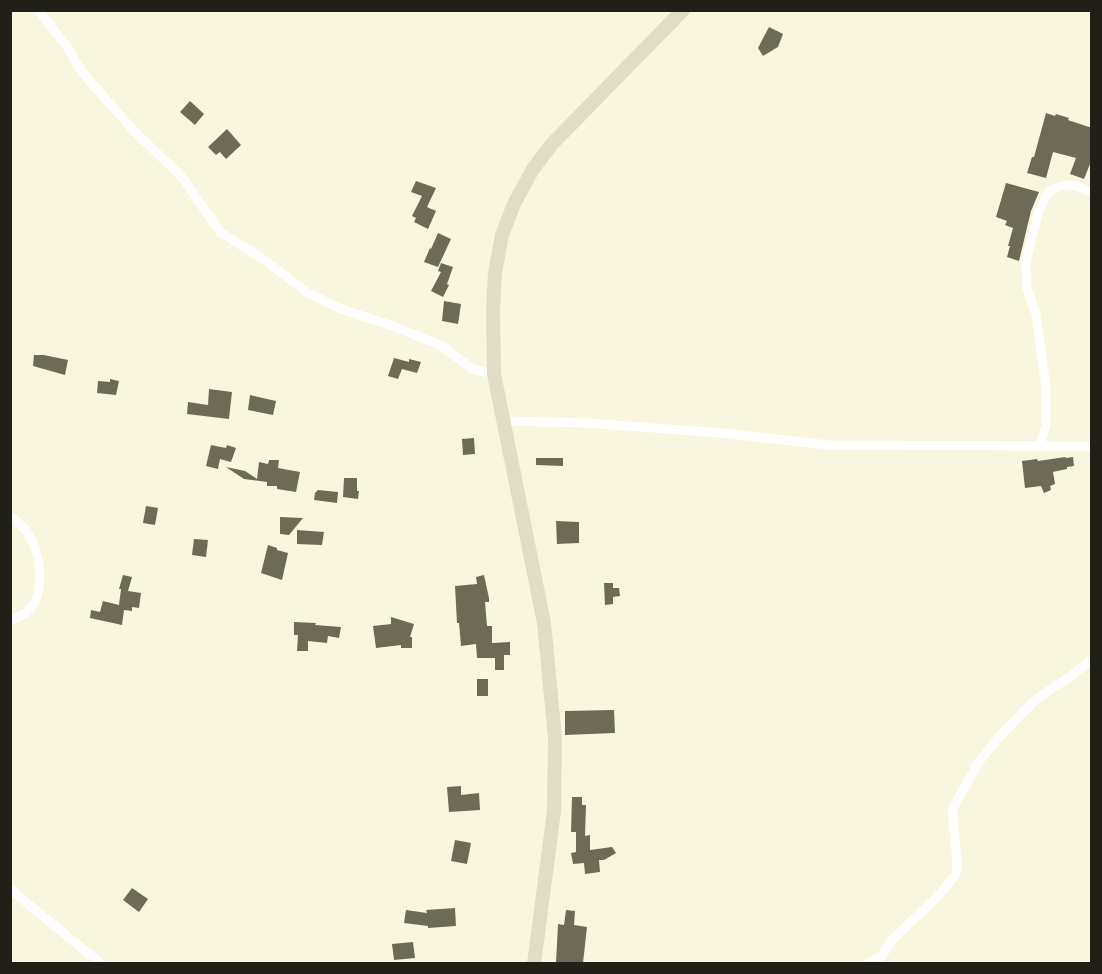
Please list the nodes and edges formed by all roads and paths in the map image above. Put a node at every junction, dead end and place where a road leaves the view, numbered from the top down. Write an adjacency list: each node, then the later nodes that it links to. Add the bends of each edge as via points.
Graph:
1 (38, 10): 4 (street, via 82,72 132,129 182,177 220,232 308,293 440,345 473,369)
2 (683, 10): 4 (main road, via 552,144 513,204 495,273)
3 (1092, 192): 6 (street, via 1064,184 1049,191 1038,213 1026,261 1027,288 1036,314 1046,388 1046,425)
4 (494, 374): 5 (main road)
5 (503, 421): 6 (street, via 721,433 828,445); 13 (main road, via 544,623 555,738 554,811)
6 (1040, 445): 7 (street)
7 (1092, 446)
8 (10, 516): 9 (street, via 27,531 36,547 41,583 29,610)
9 (10, 620)
10 (1092, 659): 14 (street, via 1035,700 978,763 952,810 956,874 893,939 882,957)
11 (10, 889): 12 (street)
12 (101, 963)
13 (534, 963)
14 (866, 963)

